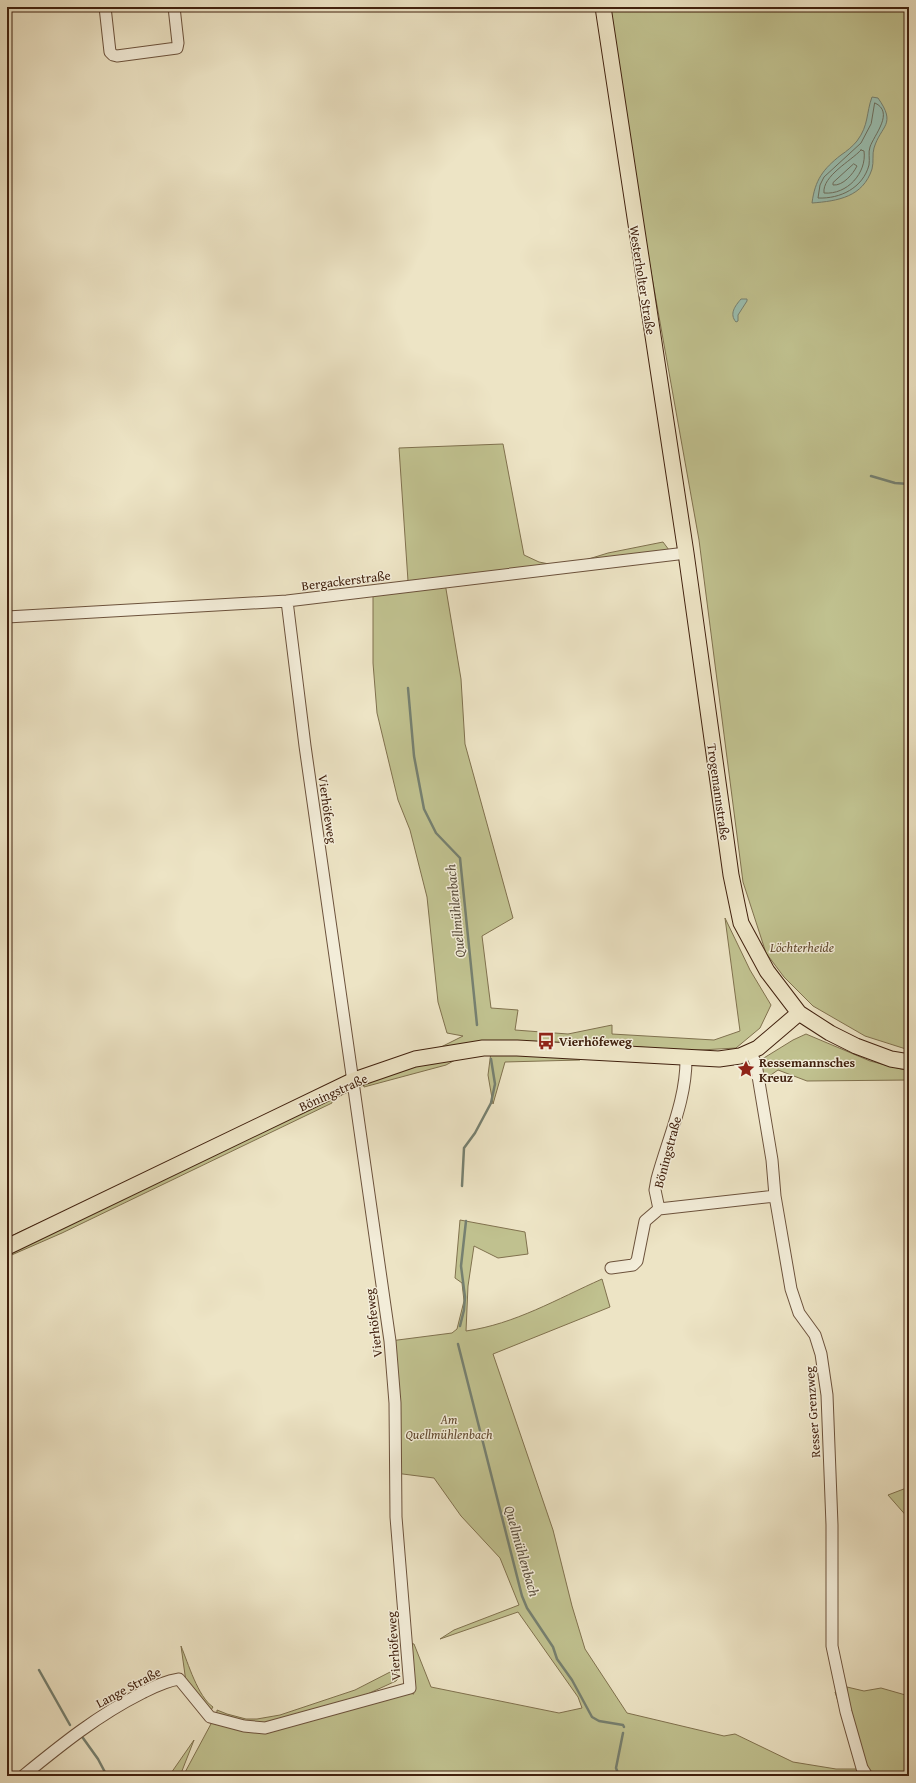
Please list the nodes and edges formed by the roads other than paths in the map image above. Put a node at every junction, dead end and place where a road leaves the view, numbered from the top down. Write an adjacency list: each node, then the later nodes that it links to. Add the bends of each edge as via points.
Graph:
1 (105, 7): 2 (street, via 110,52 117,56 177,48)
2 (174, 7)
3 (603, 7): 4 (main road, Westerholter Straße)
4 (686, 553): 5 (street, Bergackerstraße); 7 (main road, Trogemannstraße, via 731,875 741,922 767,971)
5 (287, 602): 6 (street, Bergackerstraße); 11 (street, Vierhöfeweg, via 305,746)
6 (7, 617)
7 (799, 1013): 8 (main road, Böningstraße); 10 (main road, Trogemannstraße, via 856,1046 891,1059)
8 (751, 1053): 9 (main road, Böningstraße, via 719,1059); 12 (street, Resser Grenzweg, via 756,1064 772,1160)
9 (686, 1056): 11 (main road, Böningstraße, via 538,1048 483,1048 415,1059); 13 (street, Böningstraße, via 687,1073 682,1097 655,1190)
10 (909, 1062)
11 (354, 1080): 14 (main road, Böningstraße); 16 (street, Vierhöfeweg, via 390,1341 396,1517)
12 (775, 1196): 13 (street); 18 (street, Resser Grenzweg, via 791,1289 799,1313 815,1335 821,1354 827,1395 832,1525 832,1646 846,1712 862,1768)
13 (658, 1209): 15 (street, via 645,1221 637,1261 633,1265)
14 (7, 1247)
15 (611, 1268)
16 (410, 1688): 17 (street, Lange Straße, via 265,1728 244,1726 210,1717 179,1679 170,1680 121,1704 80,1730)
17 (23, 1776)
18 (867, 1776)

